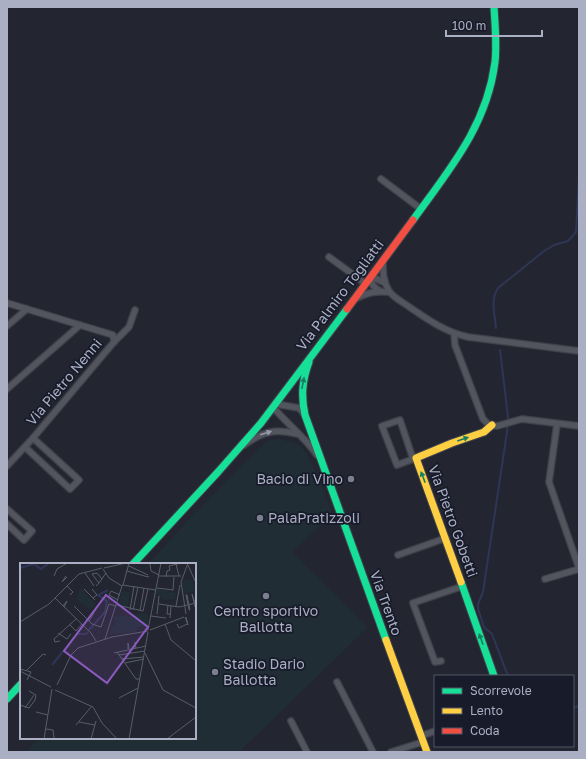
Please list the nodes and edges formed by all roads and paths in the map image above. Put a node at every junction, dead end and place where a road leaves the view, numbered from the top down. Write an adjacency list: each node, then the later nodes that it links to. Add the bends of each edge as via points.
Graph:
1 (494, 7): 3 (street, Via Palmiro Togliatti, via 495,62 485,103 473,134)
2 (381, 179): 3 (street)
3 (421, 209): 5 (street, Via Palmiro Togliatti)
4 (329, 257): 6 (street)
5 (383, 261): 6 (street, Via Palmiro Togliatti); 7 (street)
6 (368, 281): 7 (street, via 377,279); 8 (street); 10 (street, Via Palmiro Togliatti)
7 (385, 283): 9 (street)
8 (381, 291): 9 (street); 10 (street, via 369,292)
9 (389, 292): 16 (street, via 435,324)
10 (354, 299): 19 (street, Via Palmiro Togliatti)
11 (7, 302): 12 (street)
12 (27, 308): 14 (street); 15 (street)
13 (134, 310): 17 (street, Via Pietro Nenni, via 129,327)
14 (80, 325): 17 (street, via 113,335); 20 (street)
15 (7, 326)
16 (454, 333): 18 (street); 24 (street, via 455,345 483,419)
17 (114, 342): 27 (street, Via Pietro Nenni)
18 (579, 351)
19 (312, 353): 21 (street, Via Palmiro Togliatti); 22 (street, Via Trento, one-way to 19, via 301,396 305,372)
20 (7, 389)
21 (275, 405): 22 (street, via 299,408); 26 (street, Via Trento, via 282,418); 29 (street, Via Palmiro Togliatti)
22 (305, 415): 31 (street, Via Trento)
23 (557, 424): 24 (street, via 522,419); 25 (street); 38 (street, via 549,482)
24 (492, 425): 30 (street, Via Pietro Gobetti, one-way to 24, via 484,432)
25 (579, 426)
26 (299, 434): 29 (street, one-way to 26, via 262,434 286,430); 31 (street, Via Trento)
27 (33, 438): 28 (street, Via Pietro Nenni); 28 (street, Via Pietro Nenni, via 79,480 76,484 70,489)
28 (25, 447): 32 (street, Via Pietro Nenni)
29 (237, 450): 37 (street, Via Palmiro Togliatti)
30 (415, 458): 30 (street, via 397,464 382,426 400,420); 35 (street, Via Pietro Gobetti, one-way to 30)
31 (322, 462): 48 (street, Via Trento)
32 (7, 466)
33 (7, 509): 34 (street, via 32,531 24,540)
34 (7, 524)
35 (446, 538): 36 (street); 40 (street, Via Pietro Gobetti)
36 (398, 555)
37 (134, 563)
38 (579, 569): 39 (street)
39 (545, 579)
40 (462, 586): 41 (street, via 413,603 435,662); 42 (street, Via Pietro Gobetti, one-way to 40)
41 (441, 661)
42 (494, 675)
43 (337, 682): 50 (street)
44 (20, 685): 45 (street)
45 (7, 698)
46 (291, 721): 49 (street)
47 (434, 732): 48 (street)
48 (422, 739): 51 (street); 52 (street, Via Trento)
49 (307, 752)
50 (373, 752)
51 (391, 752)
52 (427, 752)

